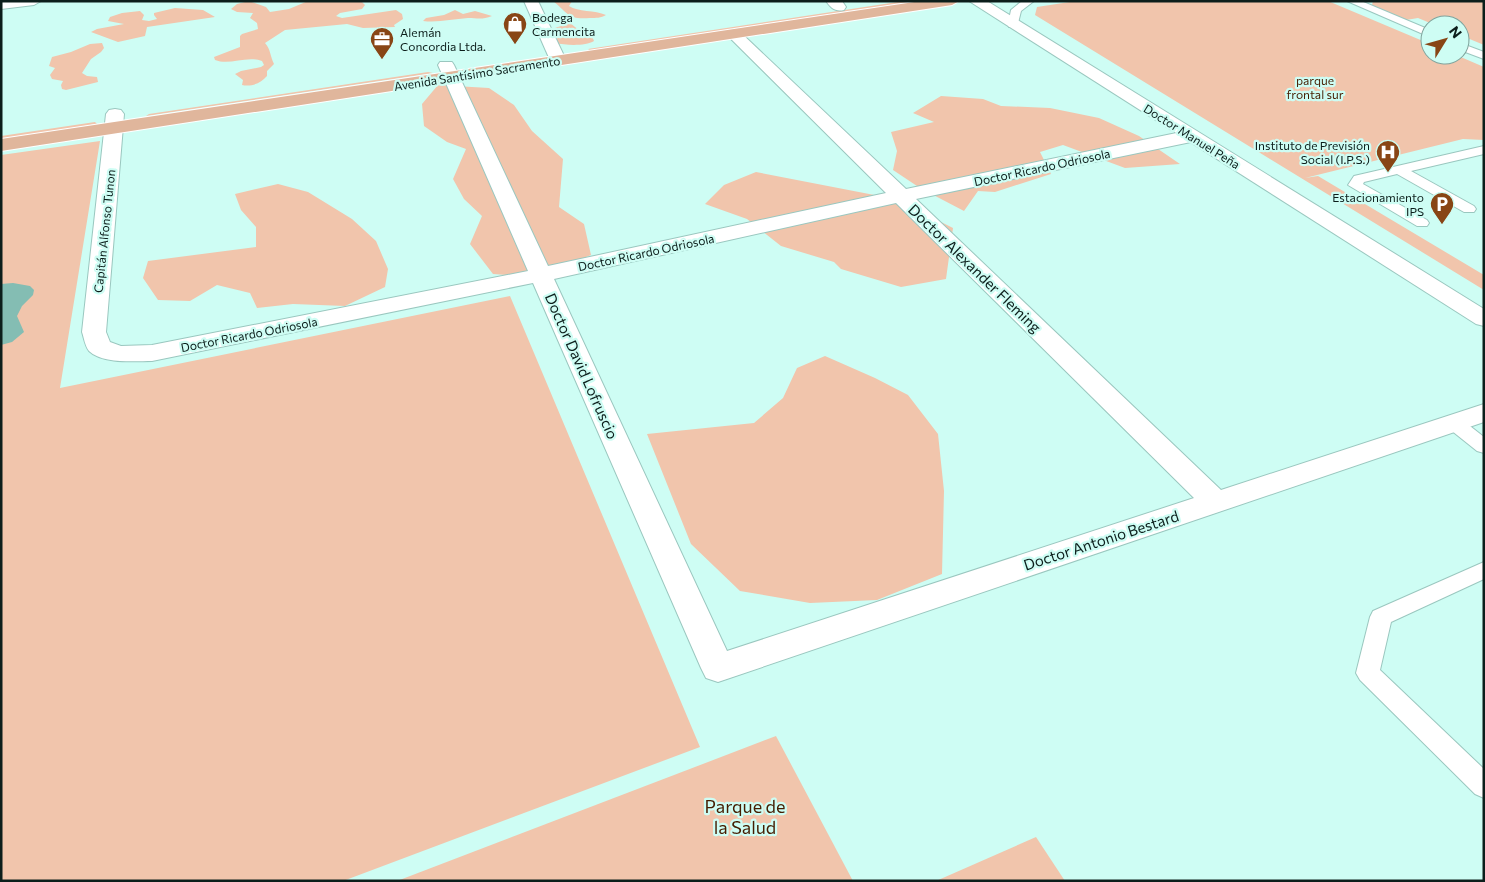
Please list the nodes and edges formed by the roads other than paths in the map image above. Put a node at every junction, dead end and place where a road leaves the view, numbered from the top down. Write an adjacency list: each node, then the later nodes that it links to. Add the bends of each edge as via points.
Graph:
1 (34, 1): 9 (street)
2 (531, 1): 14 (street)
3 (876, 1): 8 (main road, Avenida Santísimo Sacramento)
4 (952, 1): 12 (main road, Avenida Santísimo Sacramento)
5 (976, 1): 10 (street, Doctor Manuel Peña)
6 (1030, 1): 10 (lane, via 1016,10)
7 (1352, 1): 11 (lane)
8 (836, 4): 14 (main road, Avenida Santísimo Sacramento)
9 (1, 5)
10 (1013, 25): 19 (street, Doctor Manuel Peña)
11 (1420, 30)
12 (734, 34): 14 (main road, Avenida Santísimo Sacramento); 23 (street, Doctor Alexander Fleming)
13 (1470, 50): 15 (lane)
14 (555, 55): 16 (main road, Avenida Santísimo Sacramento)
15 (1484, 56)
16 (448, 71): 17 (main road, Avenida Santísimo Sacramento); 26 (street, Doctor David Lofruscio)
17 (115, 121): 18 (main road, Avenida Santísimo Sacramento); 20 (main road, Avenida Santísimo Sacramento); 28 (street, Capitán Alfonso Tunon, via 94,332)
18 (1, 130)
19 (1191, 136): 23 (street, Doctor Ricardo Odriosola); 27 (street, Doctor Manuel Peña)
20 (1, 145)
21 (1484, 150): 22 (lane)
22 (1398, 169): 24 (lane); 25 (lane, via 1359,179 1355,185)
23 (901, 196): 26 (street, Doctor Ricardo Odriosola); 32 (street, Doctor Alexander Fleming)
24 (1469, 209)
25 (1422, 223)
26 (540, 275): 28 (street, Doctor Ricardo Odriosola, via 152,353 119,354); 34 (street, Doctor David Lofruscio)
27 (1484, 319)
28 (99, 347)
29 (1484, 413): 30 (street, Doctor Antonio Bestard)
30 (1454, 423): 31 (lane); 32 (street, Doctor Antonio Bestard)
31 (1484, 447)
32 (1216, 502): 34 (street, Doctor Antonio Bestard)
33 (1484, 570): 35 (lane, via 1382,617 1368,673)
34 (718, 668)
35 (1484, 786)

